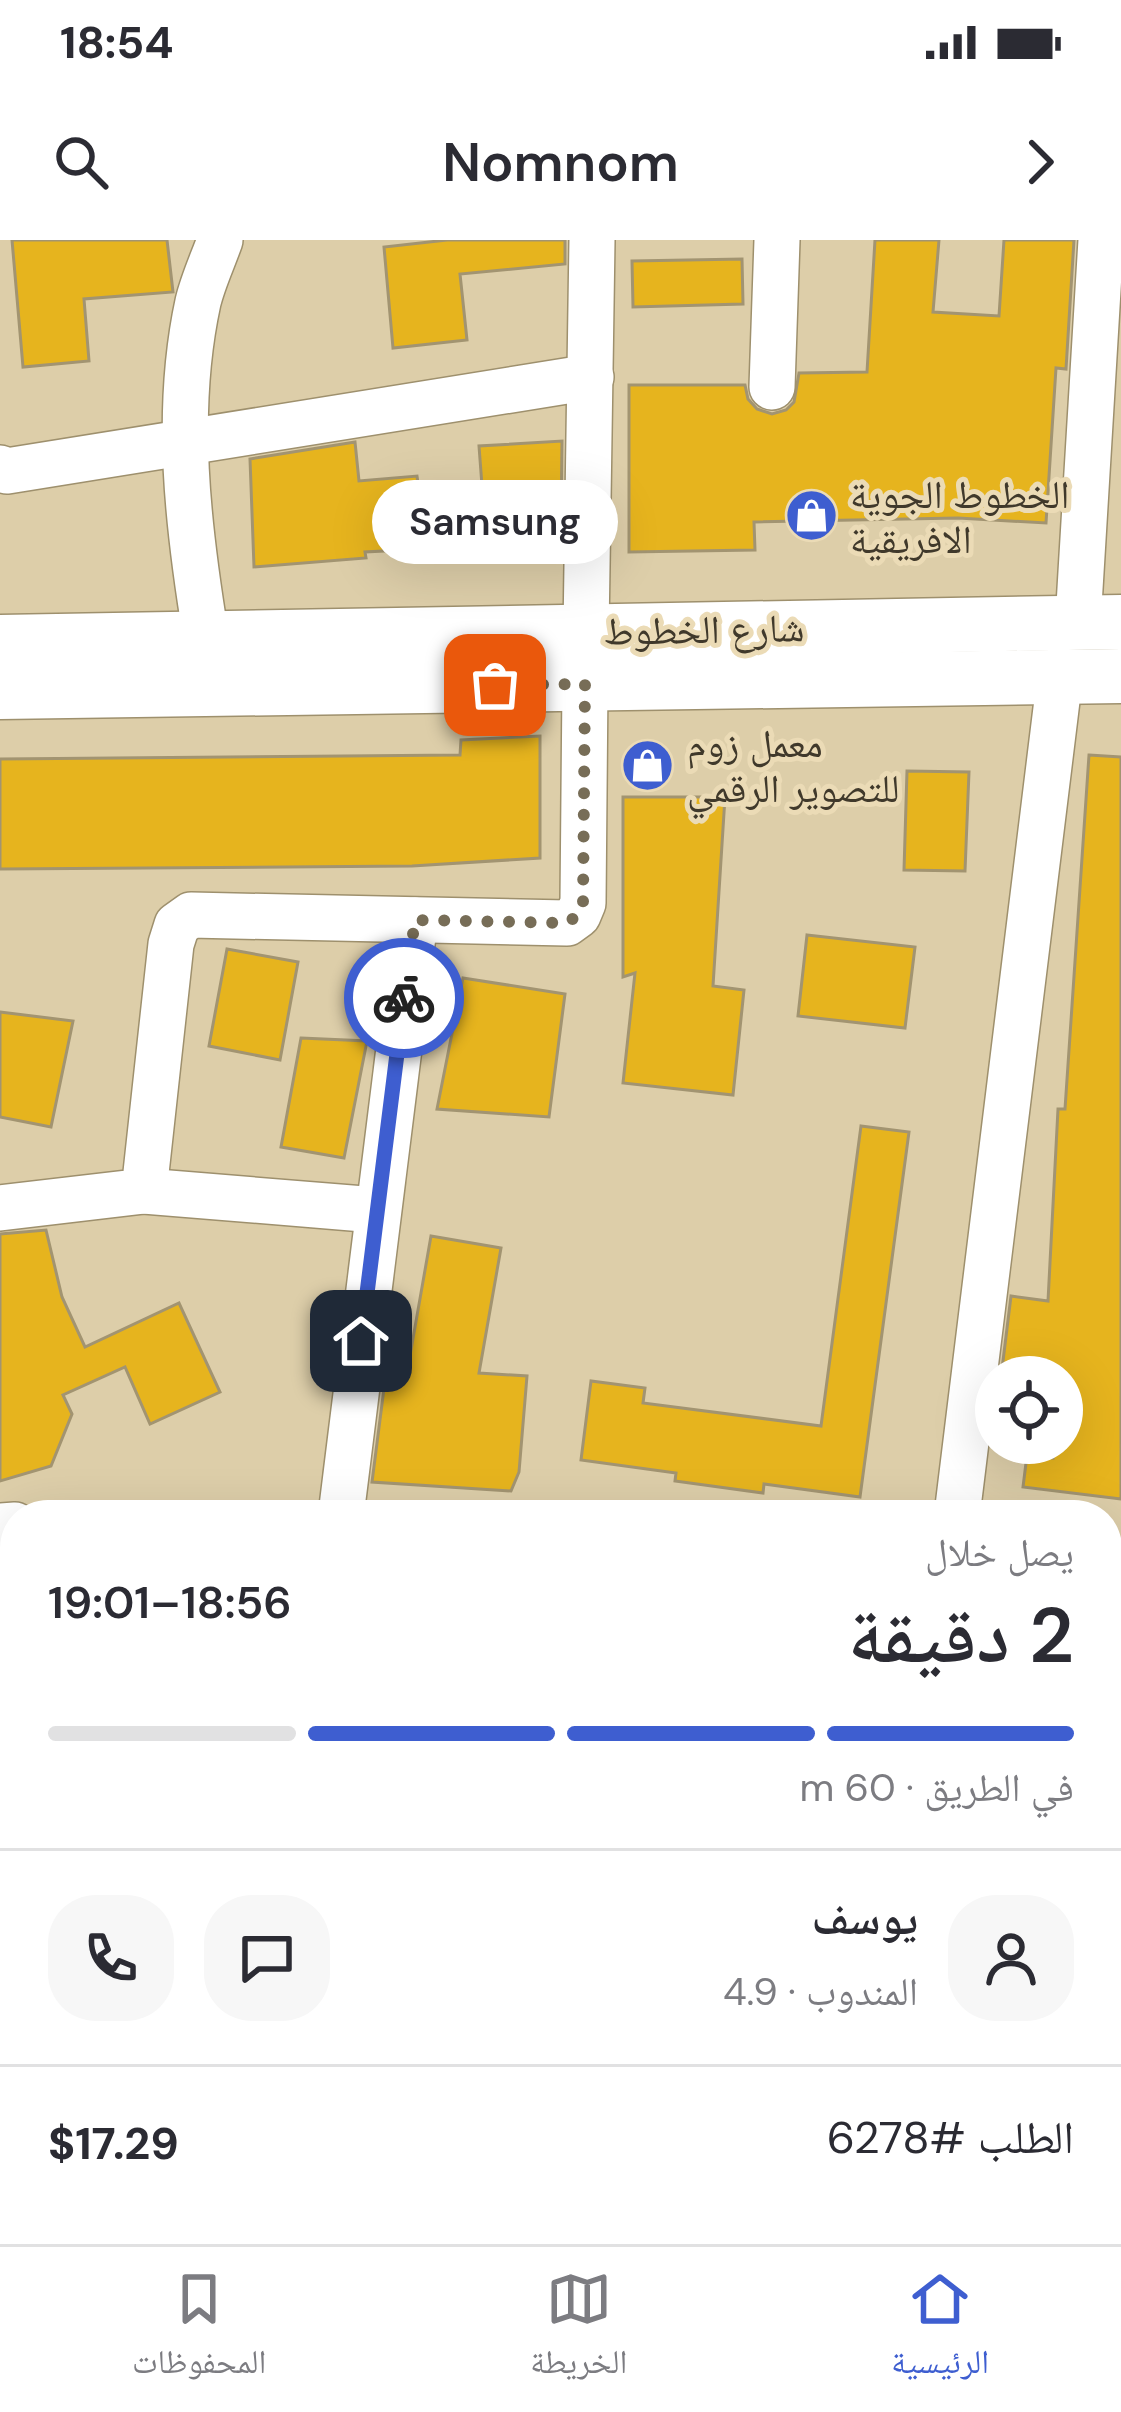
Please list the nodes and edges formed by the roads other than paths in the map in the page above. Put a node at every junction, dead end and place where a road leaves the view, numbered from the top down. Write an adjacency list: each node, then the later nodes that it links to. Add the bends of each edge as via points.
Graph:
1 (220, 240): 7 (street, via 198,299)
2 (592, 240): 5 (street)
3 (777, 240): 6 (street)
4 (1101, 240): 9 (street)
5 (590, 377): 7 (street); 10 (street)
6 (772, 387)
7 (188, 440): 8 (street); 11 (street, via 188,527)
8 (0, 468)
9 (1100, 622): 10 (street, شارع الخطوط)
10 (586, 631): 11 (street, شارع الخطوط)
11 (206, 638): 12 (street, شارع الخطوط)
12 (0, 643)
13 (1060, 676): 14 (street, شارع الخطوط); 15 (street, شارع الخطوط); 22 (street)
14 (1121, 676)
15 (585, 684): 16 (street, شارع الخطوط); 17 (street, via 578,915 567,923)
16 (0, 692)
17 (415, 920): 18 (street, via 191,914 177,925); 20 (street)
18 (144, 1191): 19 (street); 20 (street)
19 (0, 1208)
20 (376, 1210): 21 (street)
21 (343, 1500)
22 (959, 1500)

